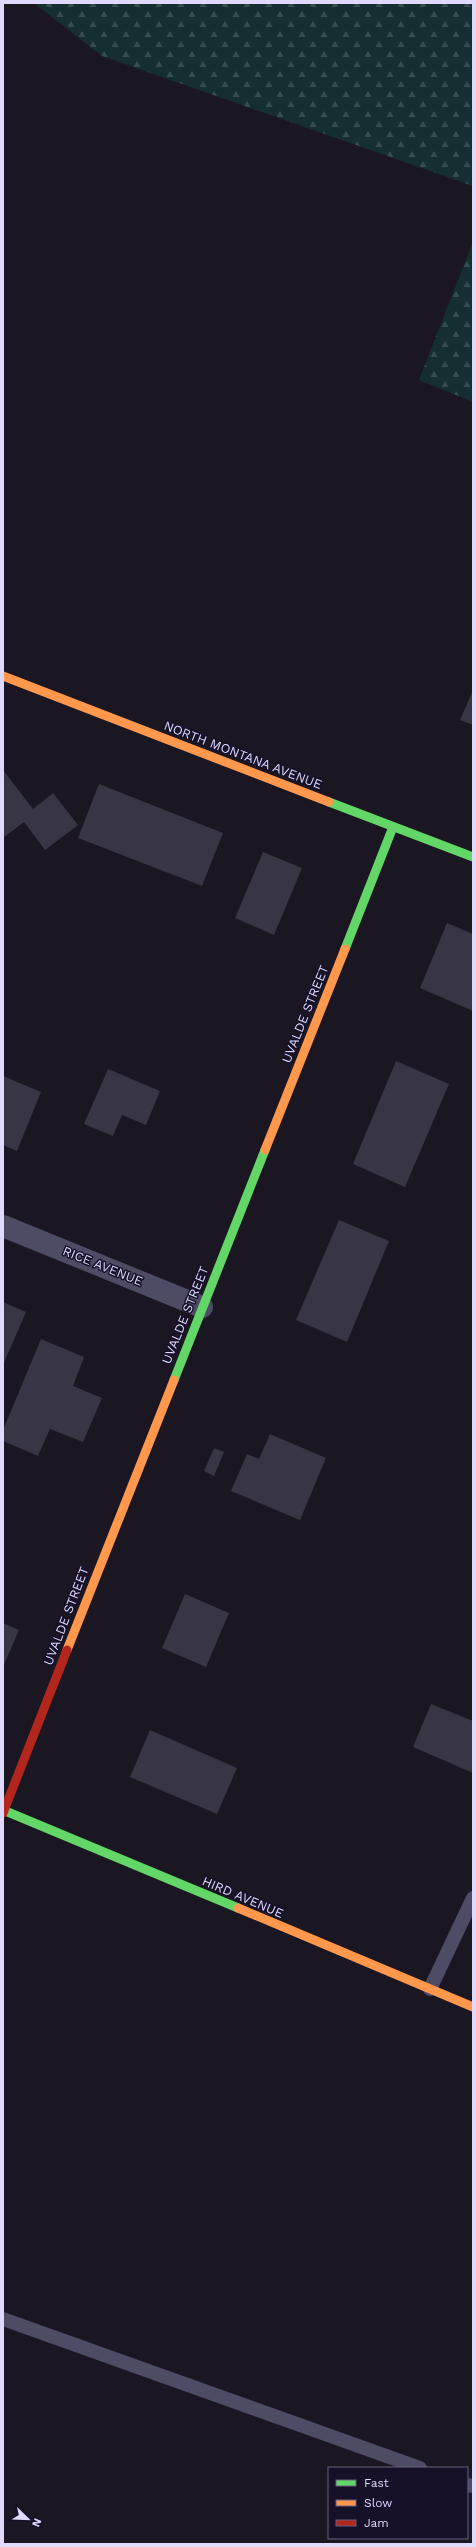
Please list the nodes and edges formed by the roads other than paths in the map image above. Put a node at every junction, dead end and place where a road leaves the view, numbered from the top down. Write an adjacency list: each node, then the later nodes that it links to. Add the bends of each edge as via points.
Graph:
1 (3, 676): 2 (street, NORTH MONTANA AVENUE)
2 (393, 827): 3 (street, NORTH MONTANA AVENUE); 5 (street, UVALDE STREET)
3 (473, 857)
4 (3, 1226): 5 (street, RICE AVENUE)
5 (202, 1307): 6 (street, UVALDE STREET)
6 (3, 1811): 8 (street, HIRD AVENUE)
7 (473, 1898): 8 (lane)
8 (430, 1989): 9 (street, HIRD AVENUE)
9 (473, 2007)
10 (3, 2319): 11 (lane)
11 (417, 2467)

